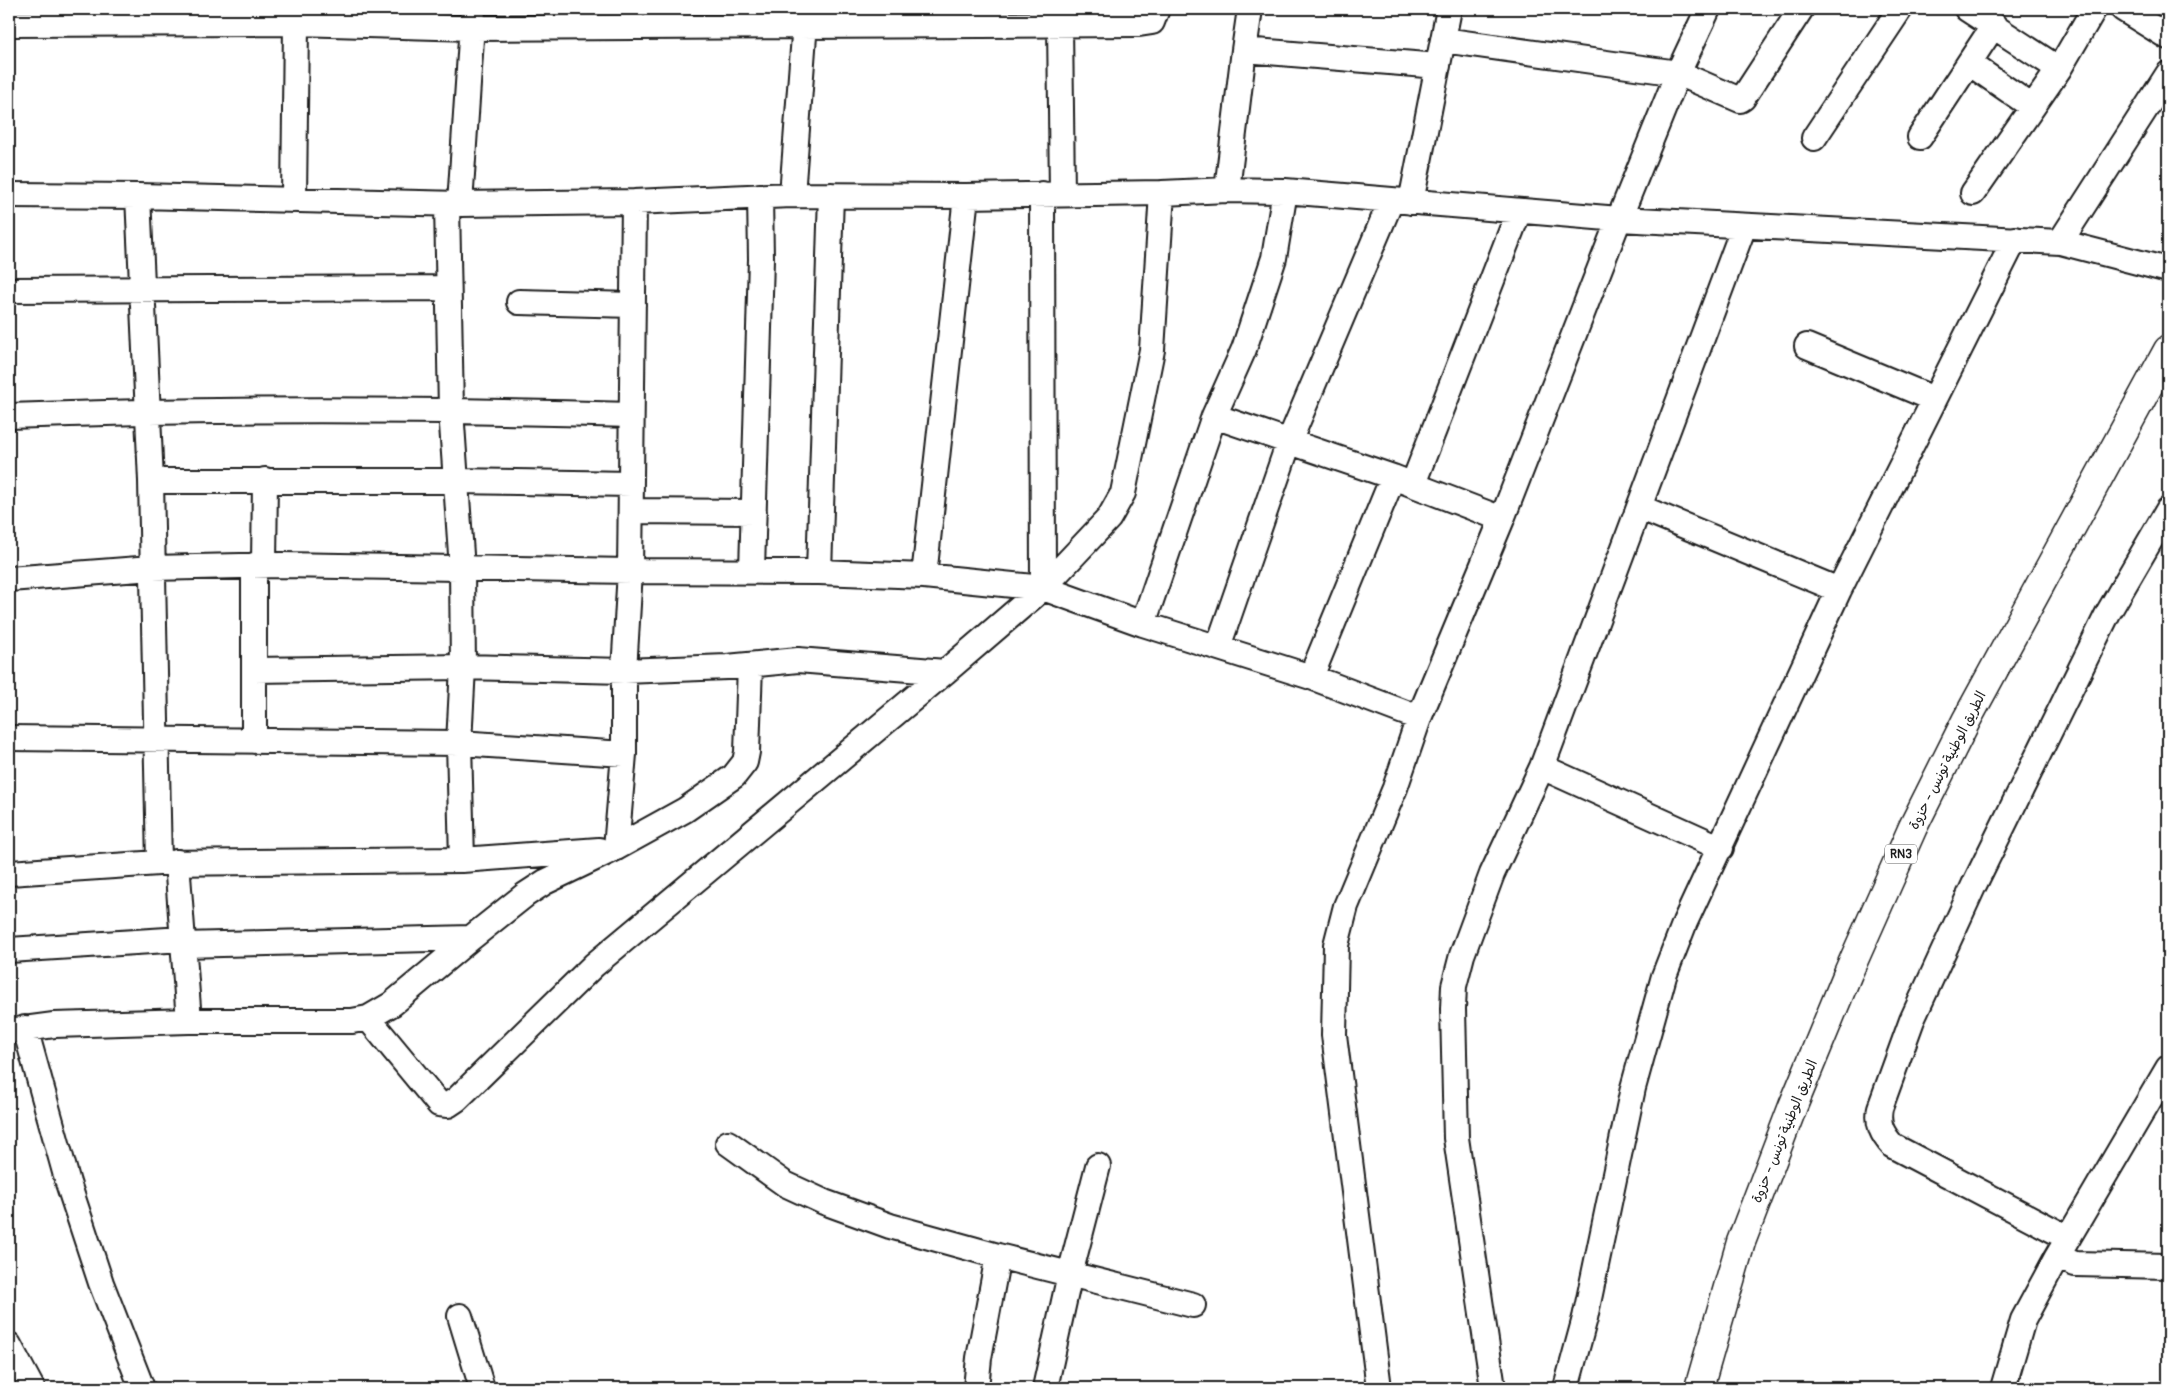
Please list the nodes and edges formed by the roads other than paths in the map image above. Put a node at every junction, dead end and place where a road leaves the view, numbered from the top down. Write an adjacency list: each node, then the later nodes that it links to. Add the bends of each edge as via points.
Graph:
1 (1157, 9): 14 (street, via 1152,22 1140,24)
2 (1250, 9): 18 (street)
3 (1449, 9): 17 (street)
4 (1708, 9): 22 (street)
5 (1801, 9): 22 (street, via 1744,98 1737,99)
6 (1900, 9): 26 (street)
7 (1967, 9): 15 (street)
8 (2094, 9): 21 (street)
9 (2123, 9): 16 (street)
10 (472, 18): 11 (street); 13 (street); 41 (street)
11 (805, 18): 14 (street); 33 (street)
12 (16, 19): 13 (street)
13 (296, 23): 38 (street)
14 (1060, 24): 31 (street)
15 (1994, 25): 19 (street); 21 (street)
16 (2168, 37)
17 (1443, 40): 20 (street); 22 (street)
18 (1244, 50): 20 (street); 27 (street)
19 (1969, 63): 24 (street); 25 (street)
20 (1438, 66): 39 (street)
21 (2059, 68): 24 (street)
22 (1678, 73): 43 (street)
23 (2168, 74): 46 (street)
24 (2031, 106): 30 (street)
25 (1920, 137)
26 (1814, 138)
27 (1228, 190): 28 (street); 29 (street)
28 (1285, 191): 39 (street); 60 (street, via 1274,258 1244,349)
29 (1162, 193): 31 (street); 80 (street, via 1152,350 1123,493 1109,518)
30 (1973, 193)
31 (1052, 194): 37 (street); 80 (street)
32 (9, 195): 35 (street)
33 (792, 195): 34 (street); 36 (street)
34 (831, 195): 37 (street); 77 (street)
35 (138, 196): 38 (street); 48 (street)
36 (760, 196): 40 (street); 70 (street)
37 (966, 196): 78 (street)
38 (294, 199): 41 (street)
39 (1401, 201): 42 (street); 61 (street)
40 (634, 202): 41 (street); 52 (street)
41 (454, 204): 49 (street)
42 (1519, 211): 43 (street); 65 (street)
43 (1619, 219): 44 (street); 71 (street)
44 (1744, 226): 45 (street); 67 (street)
45 (2015, 238): 46 (street); 55 (street)
46 (2060, 242): 47 (street)
47 (2167, 266)
48 (144, 288): 49 (street); 50 (street); 56 (street)
49 (448, 288): 57 (street)
50 (9, 290)
51 (519, 302): 52 (street)
52 (632, 305): 58 (street)
53 (1807, 346): 55 (street)
54 (2168, 350): 126 (main road, الطريق الوطنية تونس - حزوة / RN3, via 1966,721 1913,827 1848,973 1740,1242)
55 (1934, 398): 81 (street)
56 (149, 410): 57 (street); 59 (street); 63 (street)
57 (451, 410): 58 (street); 64 (street)
58 (631, 415): 66 (street)
59 (9, 416)
60 (1214, 416): 61 (street); 82 (street)
61 (1289, 442): 65 (street); 83 (street)
62 (265, 480): 63 (street); 64 (street); 72 (street)
63 (151, 481): 73 (street)
64 (456, 481): 66 (street); 74 (street)
65 (1403, 481): 71 (street); 89 (street)
66 (631, 484): 69 (street)
67 (1639, 507): 81 (street); 96 (street)
68 (2168, 510): 111 (street, via 2108,614 1974,885 1912,1020 1878,1119 1881,1131 1893,1146)
69 (630, 511): 70 (street); 76 (street)
70 (754, 512): 75 (street)
71 (1502, 519): 90 (street)
72 (259, 565): 73 (street); 74 (street); 86 (street)
73 (152, 568): 79 (street); 92 (street)
74 (462, 569): 76 (street); 85 (street)
75 (752, 570): 76 (street); 77 (street)
76 (630, 572): 87 (street)
77 (818, 572): 78 (street)
78 (924, 576): 80 (street)
79 (9, 579)
80 (1043, 588): 82 (street); 88 (street)
81 (1839, 590): 98 (street)
82 (1143, 624): 83 (street)
83 (1218, 647): 89 (street)
84 (750, 665): 87 (street); 88 (street, via 798,660); 97 (street, via 745,762 734,776 685,810)
85 (463, 667): 86 (street); 87 (street); 94 (street)
86 (254, 670): 93 (street)
87 (624, 671): 95 (street)
88 (945, 672): 105 (street, via 594,965 448,1105 439,1104)
89 (1311, 677): 90 (street)
90 (1419, 718): 123 (street, via 1395,788 1346,906 1336,946 1334,1035)
91 (9, 738): 92 (street)
92 (158, 739): 93 (street); 100 (street)
93 (254, 741): 94 (street)
94 (459, 743): 95 (street); 99 (street)
95 (624, 754): 97 (street)
96 (1542, 767): 98 (street); 124 (street, via 1492,874 1454,986 1456,1138)
97 (616, 848): 99 (street); 102 (street, via 525,895)
98 (1721, 848): 125 (street, via 1685,922 1664,976 1633,1088 1585,1318)
99 (462, 860): 100 (street)
100 (168, 862): 101 (street); 103 (street)
101 (9, 873)
102 (471, 938): 103 (street); 105 (street, via 392,1004)
103 (183, 942): 104 (street); 106 (street)
104 (9, 950)
105 (368, 1018): 106 (street, via 352,1021)
106 (190, 1021): 107 (street)
107 (17, 1029): 119 (street, via 101,1283)
108 (2168, 1068): 111 (street)
109 (728, 1142): 112 (street, via 785,1184 824,1202 890,1226)
110 (1098, 1166): 114 (street)
111 (2062, 1248): 113 (street, via 2075,1264); 127 (street, via 2023,1320)
112 (998, 1256): 114 (street); 121 (street, via 978,1358)
113 (2168, 1266)
114 (1070, 1274): 115 (street); 122 (street)
115 (1193, 1305)
116 (460, 1316): 120 (street)
117 (10, 1348): 118 (street)
118 (32, 1388)
119 (142, 1388)
120 (482, 1388)
121 (976, 1388)
122 (1045, 1388)
123 (1379, 1388)
124 (1493, 1388)
125 (1566, 1388)
126 (1699, 1388)
127 (2003, 1388)

